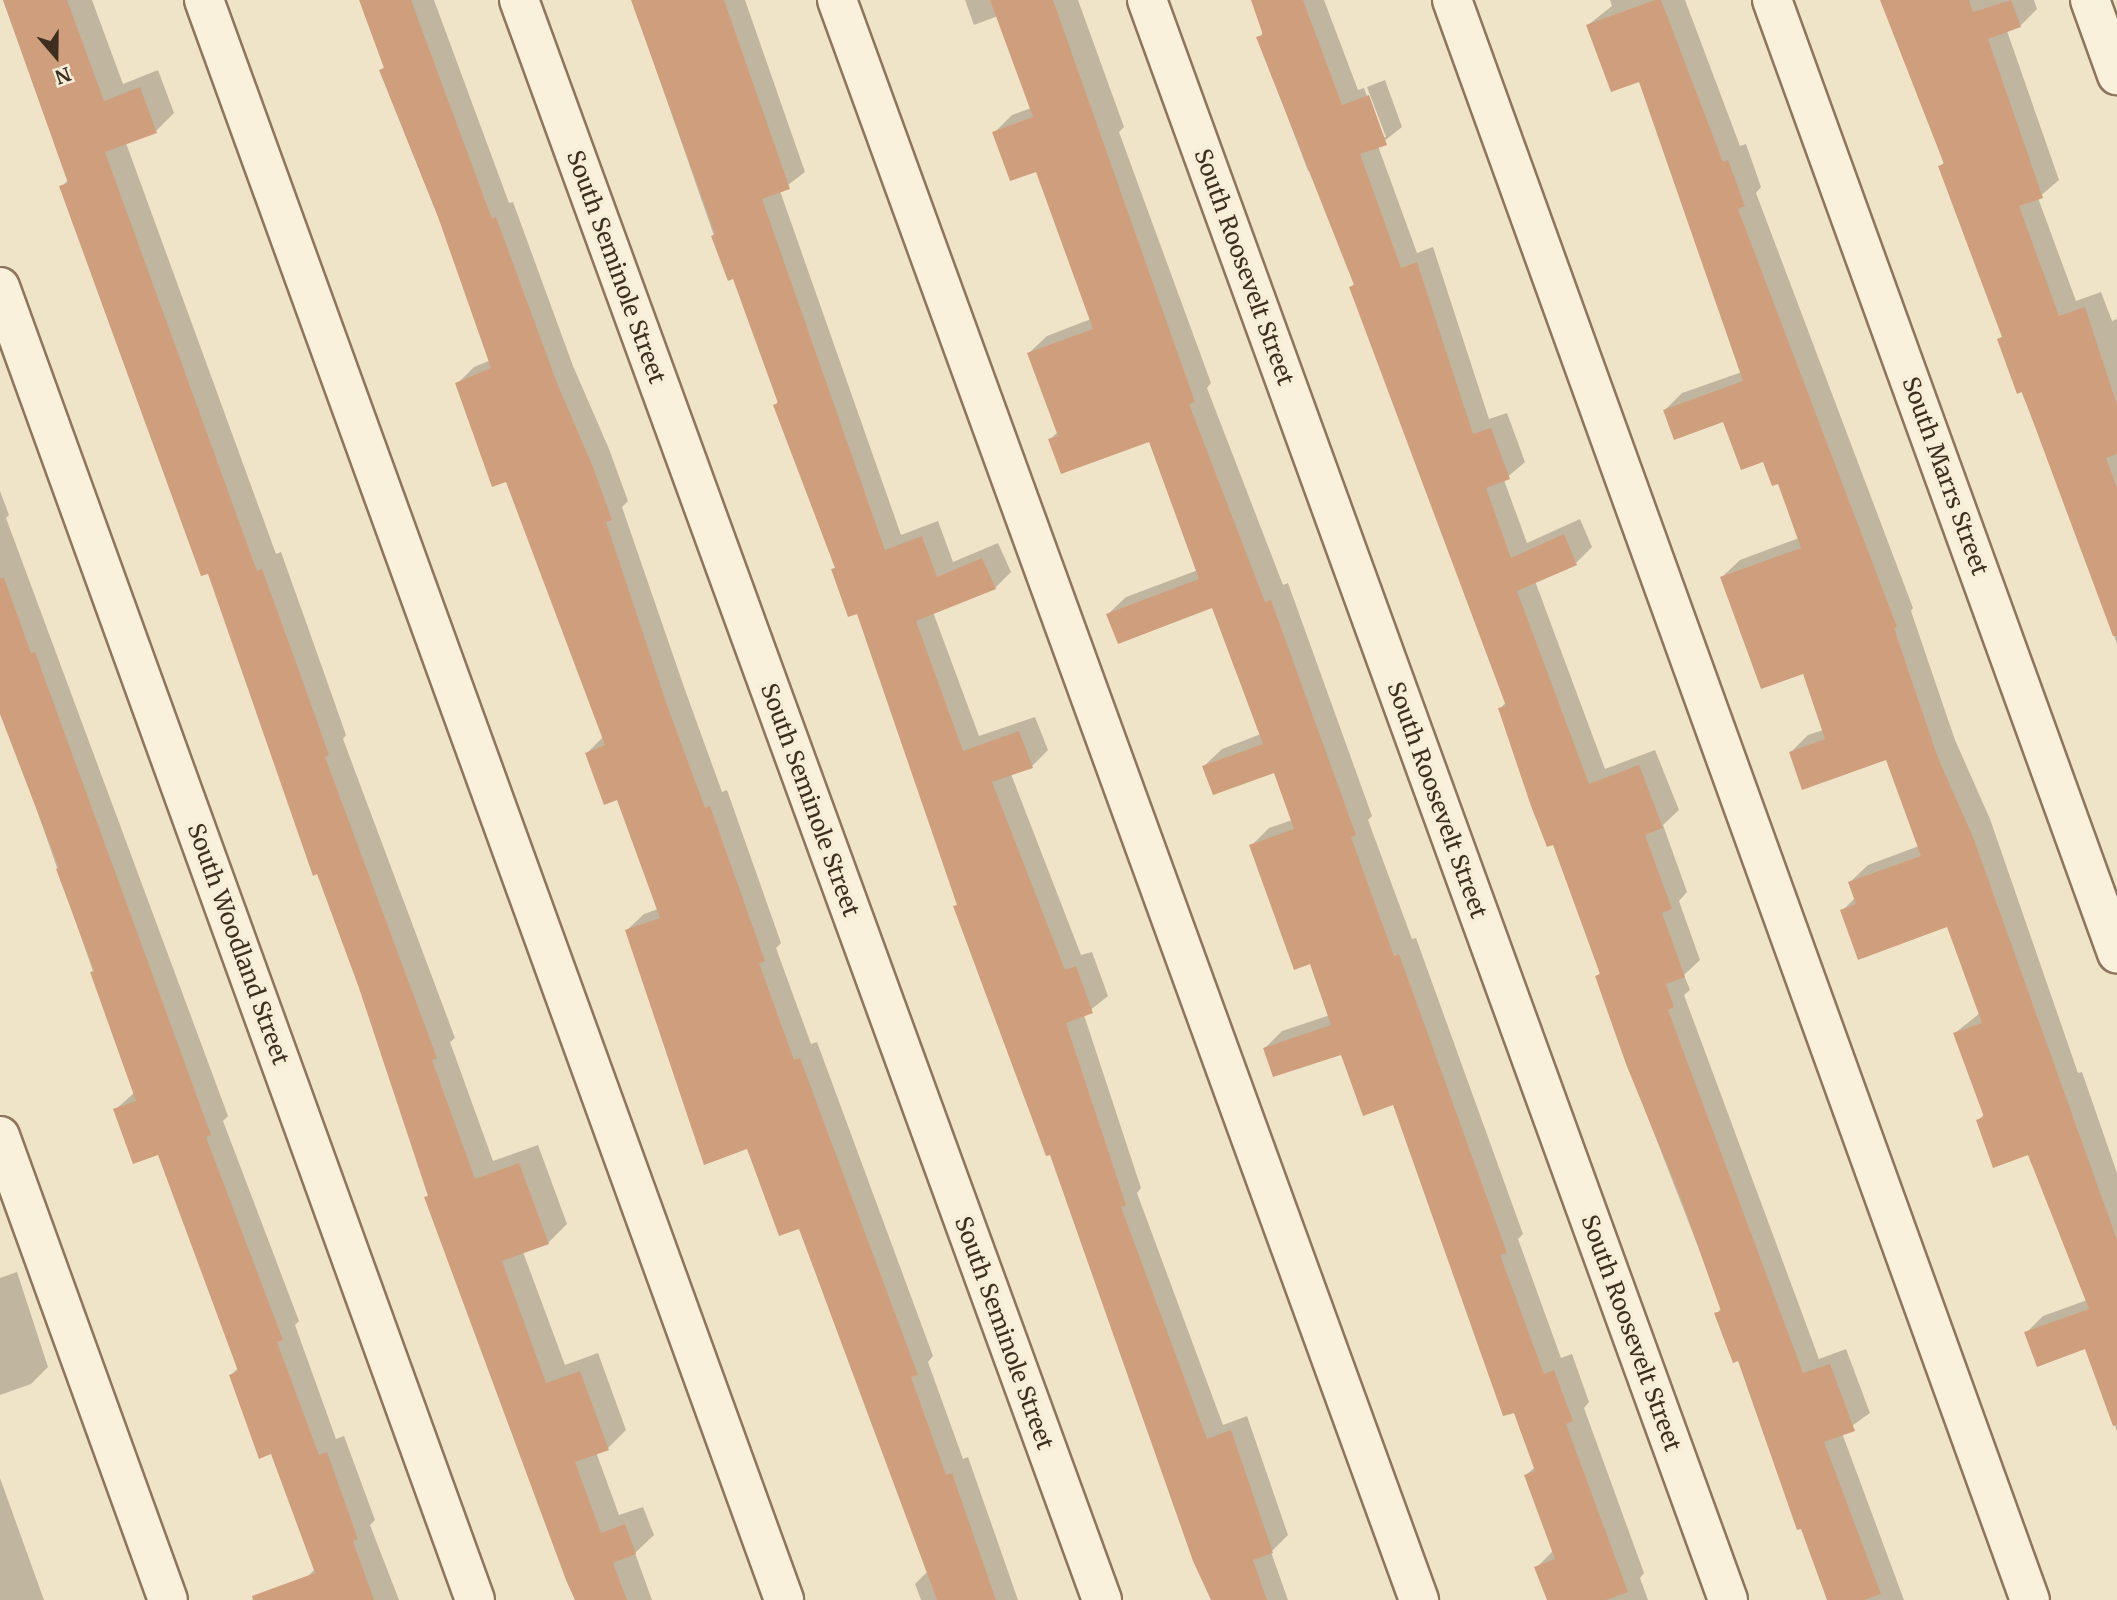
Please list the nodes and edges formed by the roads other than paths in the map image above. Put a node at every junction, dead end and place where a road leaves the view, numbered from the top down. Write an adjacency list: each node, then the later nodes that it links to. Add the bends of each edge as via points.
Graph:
1 (204, 0): 14 (street)
2 (519, 0): 15 (street, South Seminole Street)
3 (837, 0): 16 (street)
4 (1147, 0): 17 (street, South Roosevelt Street)
5 (1452, 0): 18 (street)
6 (1772, 0): 10 (street, South Marrs Street)
7 (2090, 0): 8 (street)
8 (2117, 75)
9 (0, 287): 13 (street, South Woodland Street)
10 (2117, 953)
11 (0, 1136): 12 (street)
12 (168, 1600)
13 (475, 1600)
14 (784, 1600)
15 (1101, 1600)
16 (1419, 1600)
17 (1728, 1600)
18 (2030, 1600)

